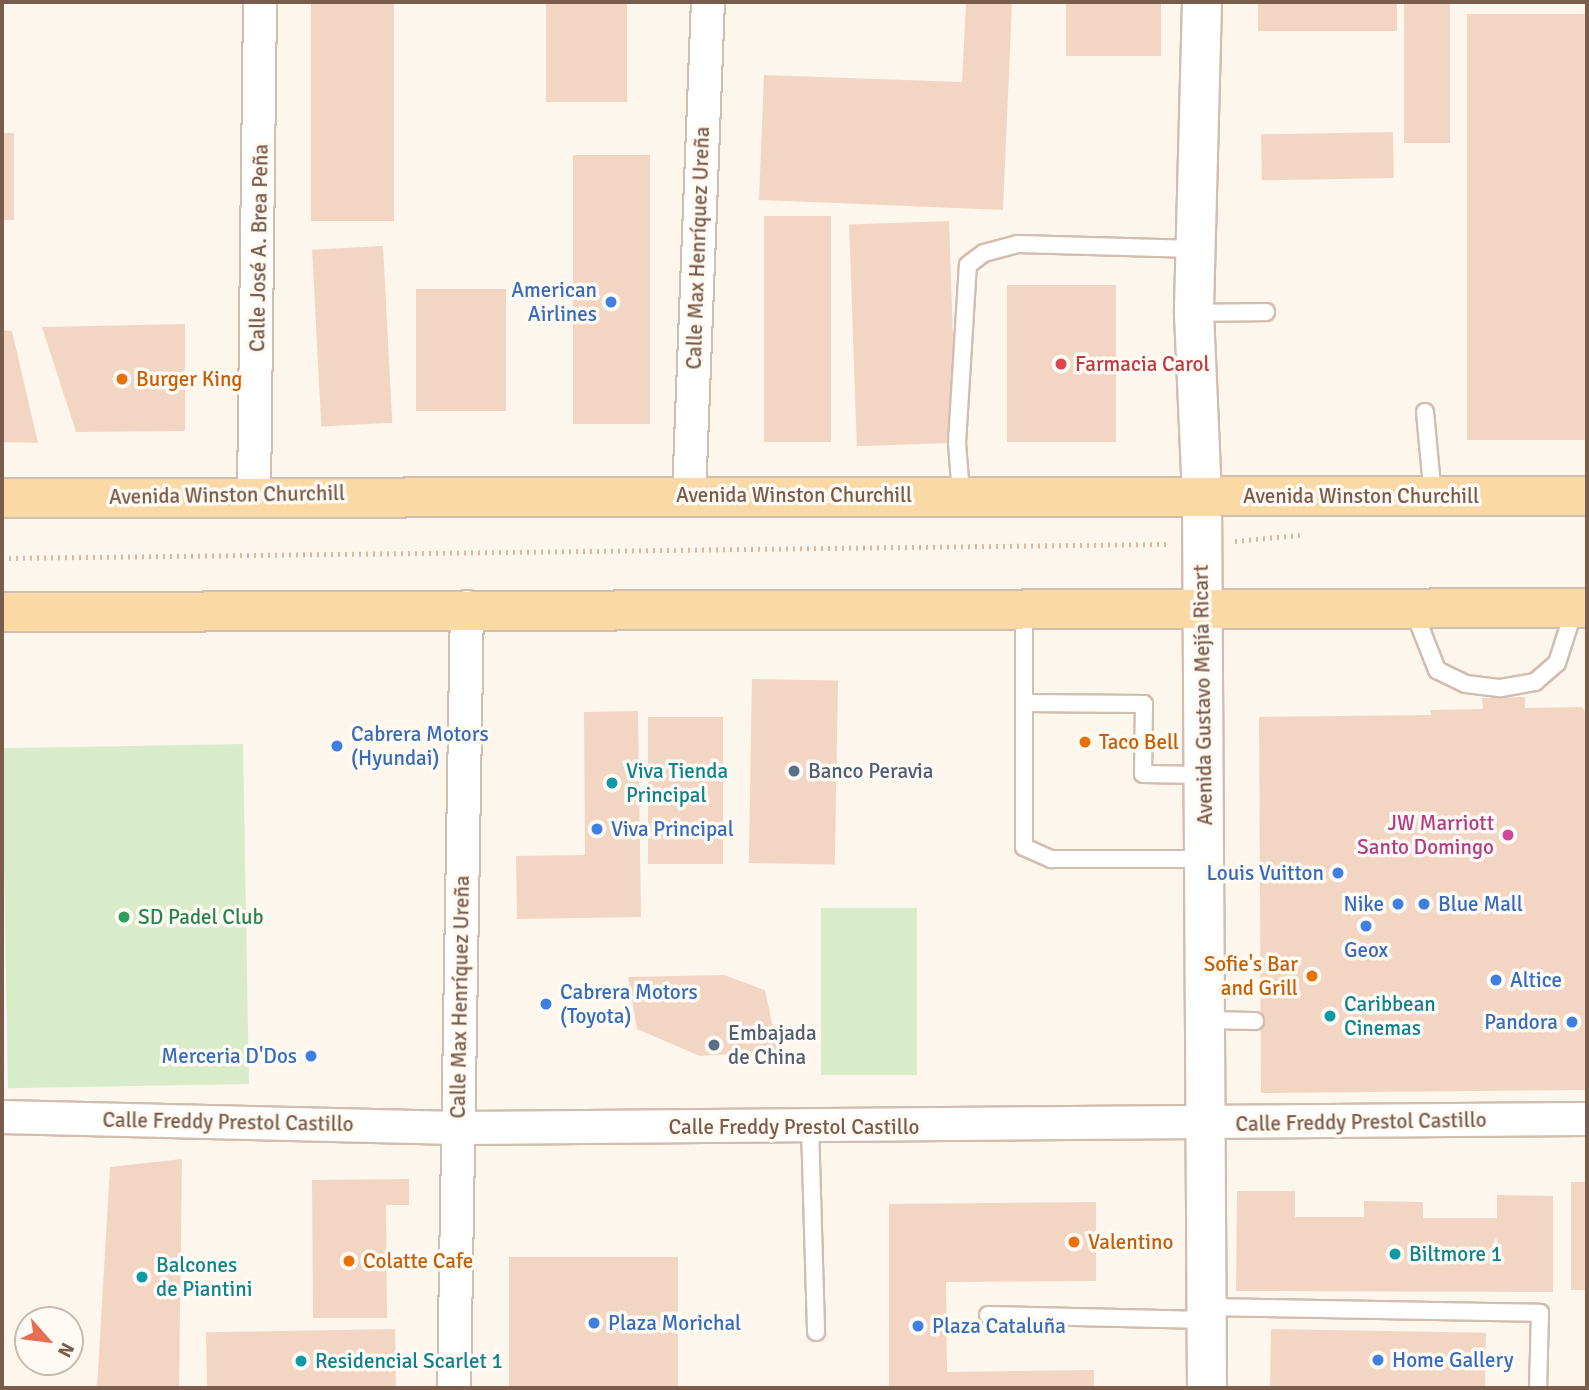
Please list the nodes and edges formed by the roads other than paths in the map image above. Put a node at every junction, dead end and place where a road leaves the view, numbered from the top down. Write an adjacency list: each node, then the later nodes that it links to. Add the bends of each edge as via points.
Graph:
1 (260, 2): 8 (street, Calle José A. Brea Peña)
2 (708, 2): 9 (street, Calle Max Henríquez Ureña)
3 (1202, 2): 4 (street, Avenida Gustavo Mejía Ricart)
4 (1196, 249): 6 (street, Avenida Gustavo Mejía Ricart); 10 (lane, via 1018,244 984,253 968,265 957,443)
5 (1266, 312): 6 (lane)
6 (1194, 313): 11 (street, Avenida Gustavo Mejía Ricart)
7 (1425, 412): 12 (lane)
8 (254, 494): 9 (main road, Avenida Winston Churchill); 14 (main road, Avenida Winston Churchill)
9 (689, 495): 10 (main road, Avenida Winston Churchill)
10 (961, 495): 11 (main road, Avenida Winston Churchill)
11 (1202, 496): 12 (main road, Avenida Winston Churchill); 19 (street, Avenida Gustavo Mejía Ricart)
12 (1433, 496): 13 (main road, Avenida Winston Churchill)
13 (1587, 496)
14 (2, 498)
15 (467, 607): 16 (main road); 20 (main road); 30 (street, Calle Max Henríquez Ureña)
16 (1024, 608): 19 (main road); 21 (lane)
17 (1581, 608): 18 (main road); 18 (lane, via 1557,663 1535,682 1501,688 1466,684 1437,670)
18 (1413, 609): 19 (main road)
19 (1202, 610): 22 (street, Avenida Gustavo Mejía Ricart)
20 (2, 612)
21 (1024, 703): 22 (lane, via 1144,704 1143,774); 23 (lane, via 1024,847 1051,859)
22 (1205, 775): 23 (street, Avenida Gustavo Mejía Ricart)
23 (1206, 859): 24 (street, Avenida Gustavo Mejía Ricart)
24 (1208, 1020): 25 (lane); 28 (street, Avenida Gustavo Mejía Ricart)
25 (1255, 1021)
26 (2, 1117): 30 (street, Calle Freddy Prestol Castillo)
27 (1587, 1119): 28 (street, Calle Freddy Prestol Castillo)
28 (1208, 1124): 29 (street, Calle Freddy Prestol Castillo); 31 (street, Avenida Gustavo Mejía Ricart)
29 (810, 1127): 30 (street, Calle Freddy Prestol Castillo); 33 (lane)
30 (457, 1128): 34 (street, Calle Max Henríquez Ureña)
31 (1207, 1314): 32 (lane); 35 (street, Avenida Gustavo Mejía Ricart); 36 (lane, via 1540,1312)
32 (988, 1315)
33 (816, 1332)
34 (454, 1388)
35 (1207, 1388)
36 (1538, 1388)

